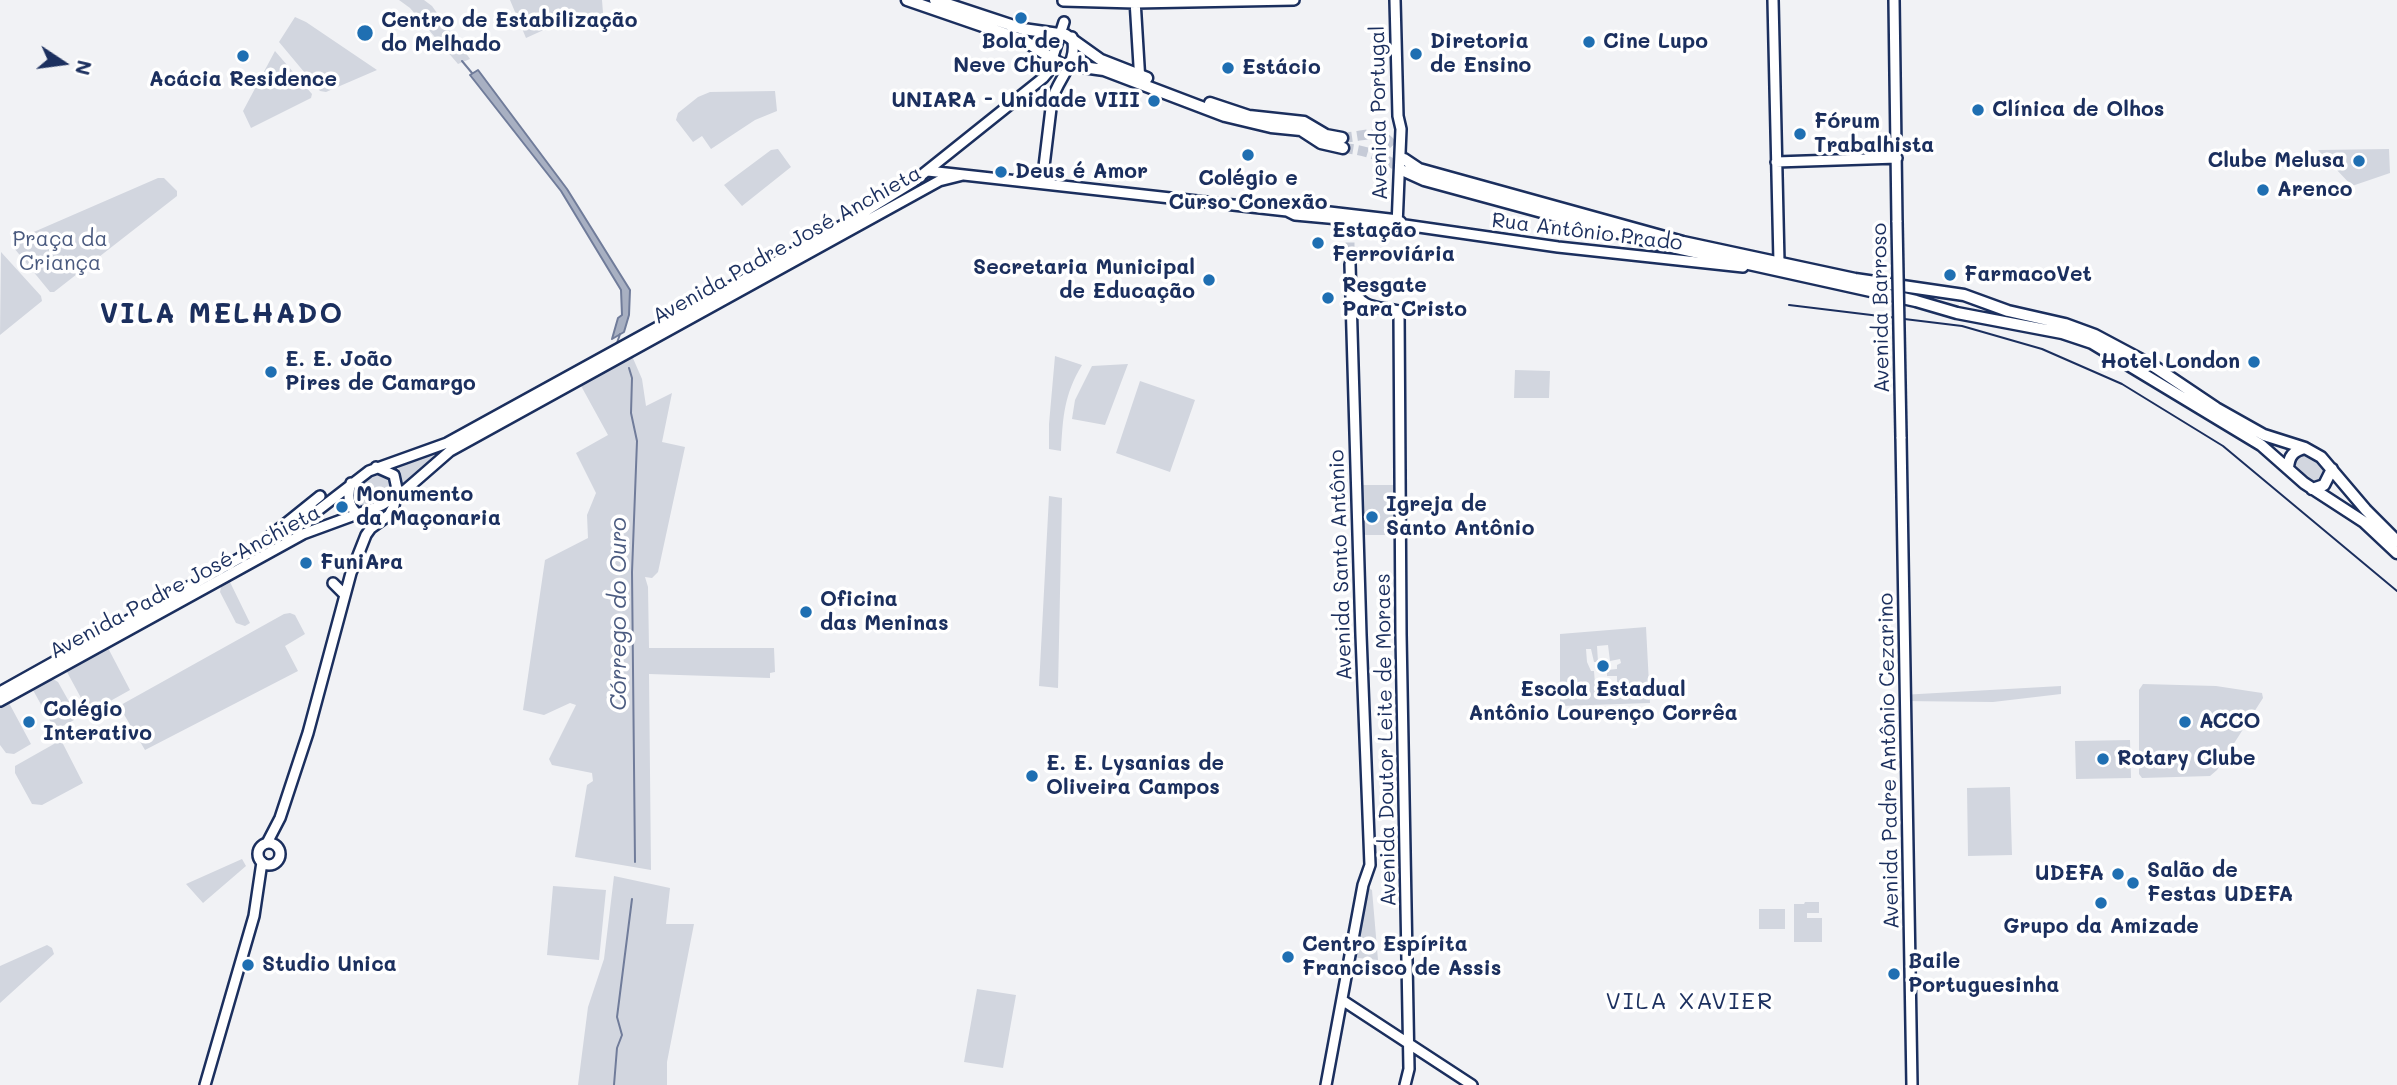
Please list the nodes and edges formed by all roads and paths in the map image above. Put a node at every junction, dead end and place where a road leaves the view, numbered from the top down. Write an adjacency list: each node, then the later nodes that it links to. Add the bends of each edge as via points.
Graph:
1 (906, 0): 10 (main road)
2 (935, 0): 9 (main road)
3 (1294, 0): 8 (street)
4 (1395, 0): 27 (street, Avenida Portugal)
5 (1773, 0): 21 (street)
6 (1894, 0): 18 (street, Avenida Barroso)
7 (1063, 1): 8 (street); 11 (street)
8 (1135, 2): 16 (street)
9 (979, 14): 10 (main road); 12 (main road, via 1023,29)
10 (968, 21): 14 (main road, via 1023,40)
11 (1064, 22): 12 (street); 13 (street)
12 (1059, 34): 13 (main road); 14 (street)
13 (1072, 38): 15 (street); 16 (main road, via 1101,60)
14 (1052, 60): 15 (main road); 23 (street, via 1043,78)
15 (1070, 66): 16 (main road); 26 (street, via 1052,100)
16 (1140, 79): 17 (main road, via 1236,112 1304,122)
17 (1342, 143)
18 (1897, 158): 20 (street); 25 (street, Avenida Barroso)
19 (1404, 159): 28 (main road, via 1419,169 1652,234)
20 (1886, 159): 21 (street); 25 (street, Avenida Barroso)
21 (1776, 162): 28 (street)
22 (1404, 170): 30 (main road, via 1424,180 1663,246)
23 (928, 171): 24 (street, Avenida Padre José Anchieta); 40 (street, Avenida Padre José Anchieta, via 845,224 458,438)
24 (963, 175): 26 (street, Rua Antônio Prado); 47 (street, Avenida Padre José Anchieta, via 939,181 450,451)
25 (1895, 178): 38 (street, Avenida Barroso, bridge)
26 (1042, 183): 27 (street, Rua Antônio Prado)
27 (1400, 224): 30 (street, Rua Antônio Prado, via 1558,247)
28 (1779, 262): 32 (main road)
29 (1350, 264): 31 (street, Avenida Santo Antônio)
30 (1766, 269): 36 (main road)
31 (1351, 285): 34 (street); 35 (street, Avenida Santo Antônio)
32 (1952, 294): 33 (main road); 36 (main road)
33 (1975, 300): 37 (main road); 39 (main road, via 2095,335 2256,431)
34 (1363, 304): 35 (street); 67 (street, Avenida Doutor Leite de Moraes, via 1399,311)
35 (1352, 309): 66 (street, Avenida Santo Antônio, via 1370,865)
36 (1949, 311): 37 (main road)
37 (1965, 314): 42 (main road, via 2035,326 2092,343 2243,433)
38 (1901, 437): 72 (street, Avenida Padre Antônio Cezarino)
39 (2305, 448): 42 (main road, via 2292,455); 43 (main road)
40 (397, 459): 41 (street, Avenida Padre José Anchieta); 44 (street)
41 (376, 467): 44 (street, via 391,472); 45 (street, Avenida Padre José Anchieta)
42 (2288, 468): 46 (main road)
43 (2332, 469): 46 (main road, via 2324,485); 52 (main road)
44 (396, 480): 47 (street)
45 (351, 484): 48 (street, Avenida Padre José Anchieta); 49 (street, via 348,500)
46 (2312, 489): 55 (main road, via 2364,522)
47 (396, 497): 49 (street, Avenida Padre José Anchieta); 50 (street, via 392,511)
48 (316, 513): 51 (street); 53 (street, Avenida Padre José Anchieta); 53 (street, via 316,500)
49 (358, 515): 50 (street); 51 (street, Avenida Padre José Anchieta); 54 (street, via 363,530)
50 (378, 522): 54 (street)
51 (325, 524): 59 (street, Avenida Padre José Anchieta)
52 (2397, 541)
53 (261, 545): 58 (street, Avenida Padre José Anchieta)
54 (360, 549): 57 (street)
55 (2397, 553)
56 (333, 583): 57 (street)
57 (344, 594): 60 (street, via 308,733)
58 (0, 692)
59 (0, 701)
60 (280, 818): 61 (street); 62 (street)
61 (267, 843): 62 (street); 63 (street, via 258,852)
62 (277, 847): 64 (street, via 279,858)
63 (262, 862): 64 (street); 65 (street)
64 (273, 864): 65 (street)
65 (260, 886): 68 (street)
66 (1342, 1000): 67 (street); 69 (street, Avenida Santo Antônio)
67 (1408, 1044): 70 (street, Avenida Doutor Leite de Moraes); 71 (street)
68 (205, 1085)
69 (1326, 1085)
70 (1405, 1085)
71 (1472, 1085)
72 (1912, 1085)

